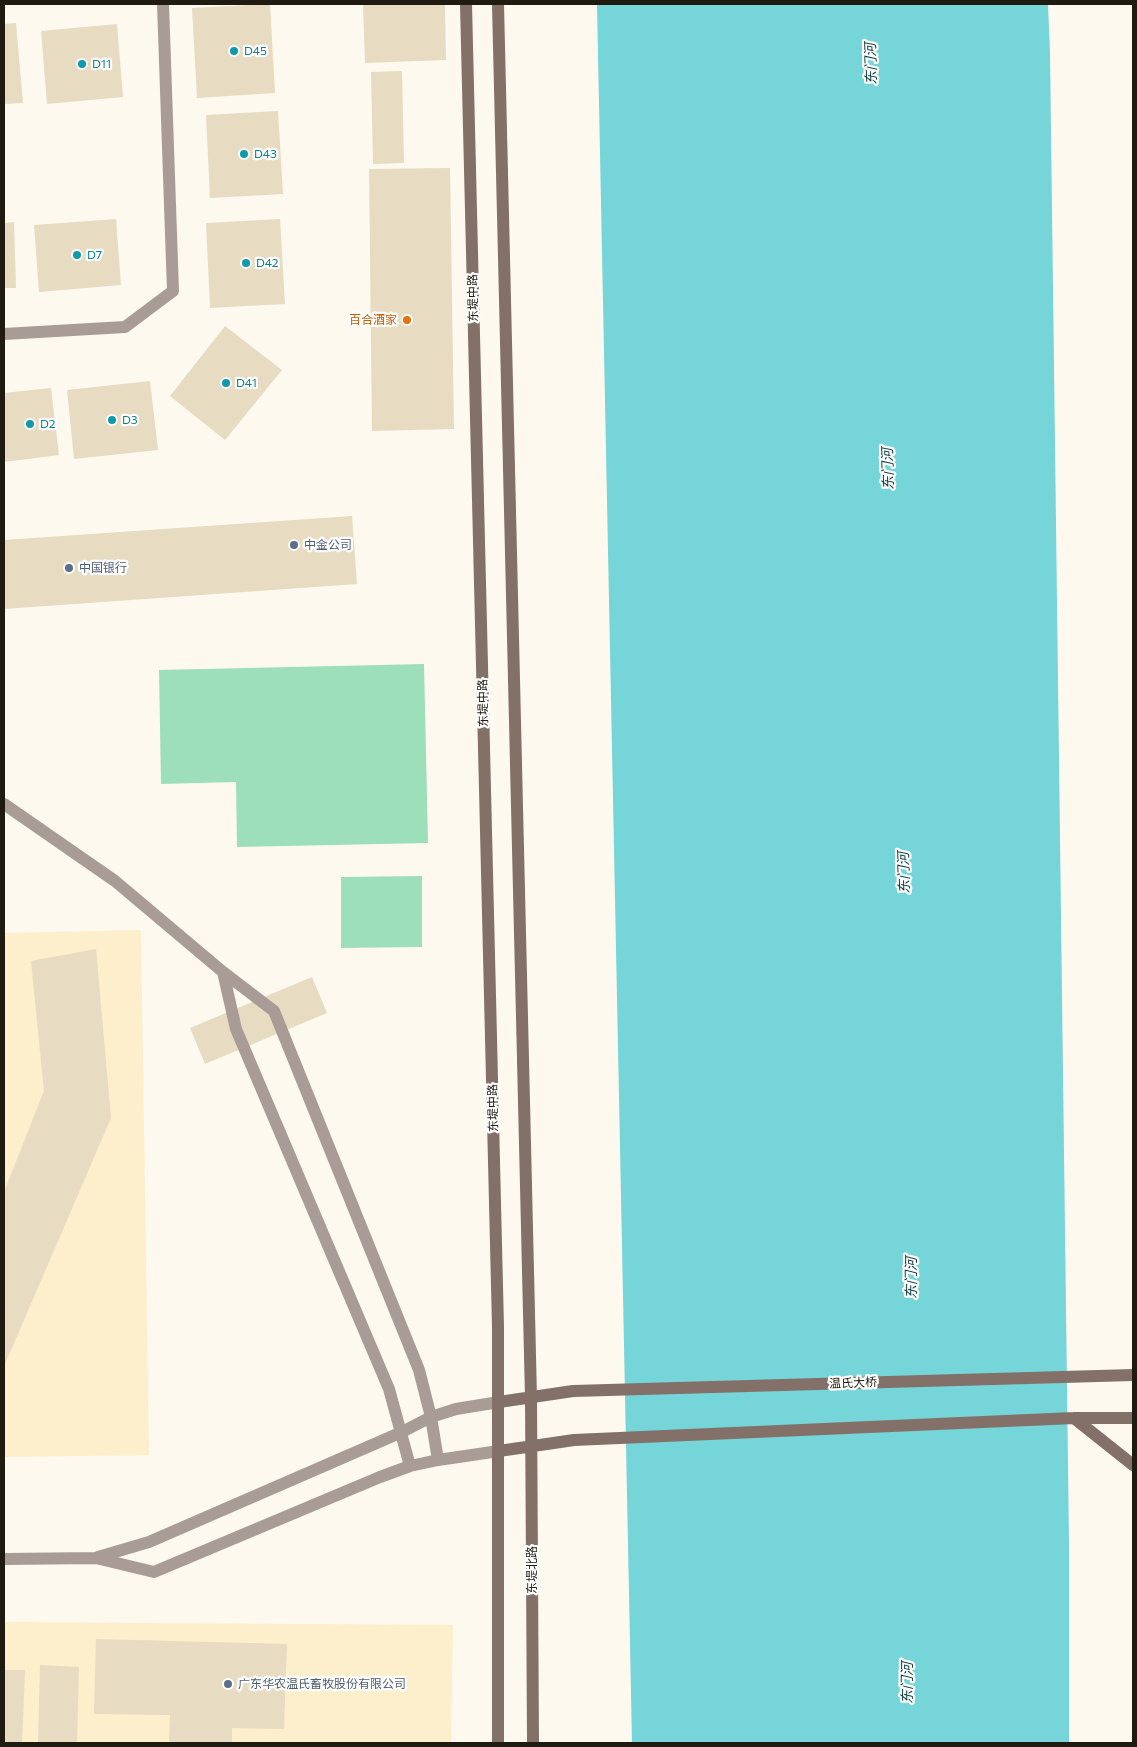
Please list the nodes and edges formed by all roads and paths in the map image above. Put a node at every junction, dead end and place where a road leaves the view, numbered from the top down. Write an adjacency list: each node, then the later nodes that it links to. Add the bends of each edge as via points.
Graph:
1 (163, 4): 4 (street, via 173,291 125,327)
2 (466, 4): 9 (main road, 东堤中路)
3 (498, 4): 8 (main road)
4 (4, 334)
5 (4, 804): 6 (street, via 115,881)
6 (223, 972): 10 (street, via 274,1011 419,1370); 13 (street, via 236,1029 389,1389)
7 (1133, 1375): 8 (main road, 温氏大桥, via 574,1391)
8 (531, 1397): 9 (main road, 温氏大桥); 14 (main road, 东堤北路)
9 (499, 1402): 10 (street); 15 (main road)
10 (431, 1417): 13 (street); 16 (street)
11 (1074, 1418): 12 (main road); 14 (main road, via 574,1440); 17 (main road)
12 (1133, 1418)
13 (402, 1432): 18 (street); 19 (street, via 149,1542)
14 (530, 1446): 15 (main road); 22 (main road, 东堤北路)
15 (499, 1451): 16 (street); 21 (main road)
16 (438, 1460): 18 (street)
17 (1133, 1465)
18 (410, 1466): 19 (street, via 154,1572)
19 (96, 1558): 20 (street)
20 (4, 1559)
21 (498, 1743)
22 (533, 1743)

